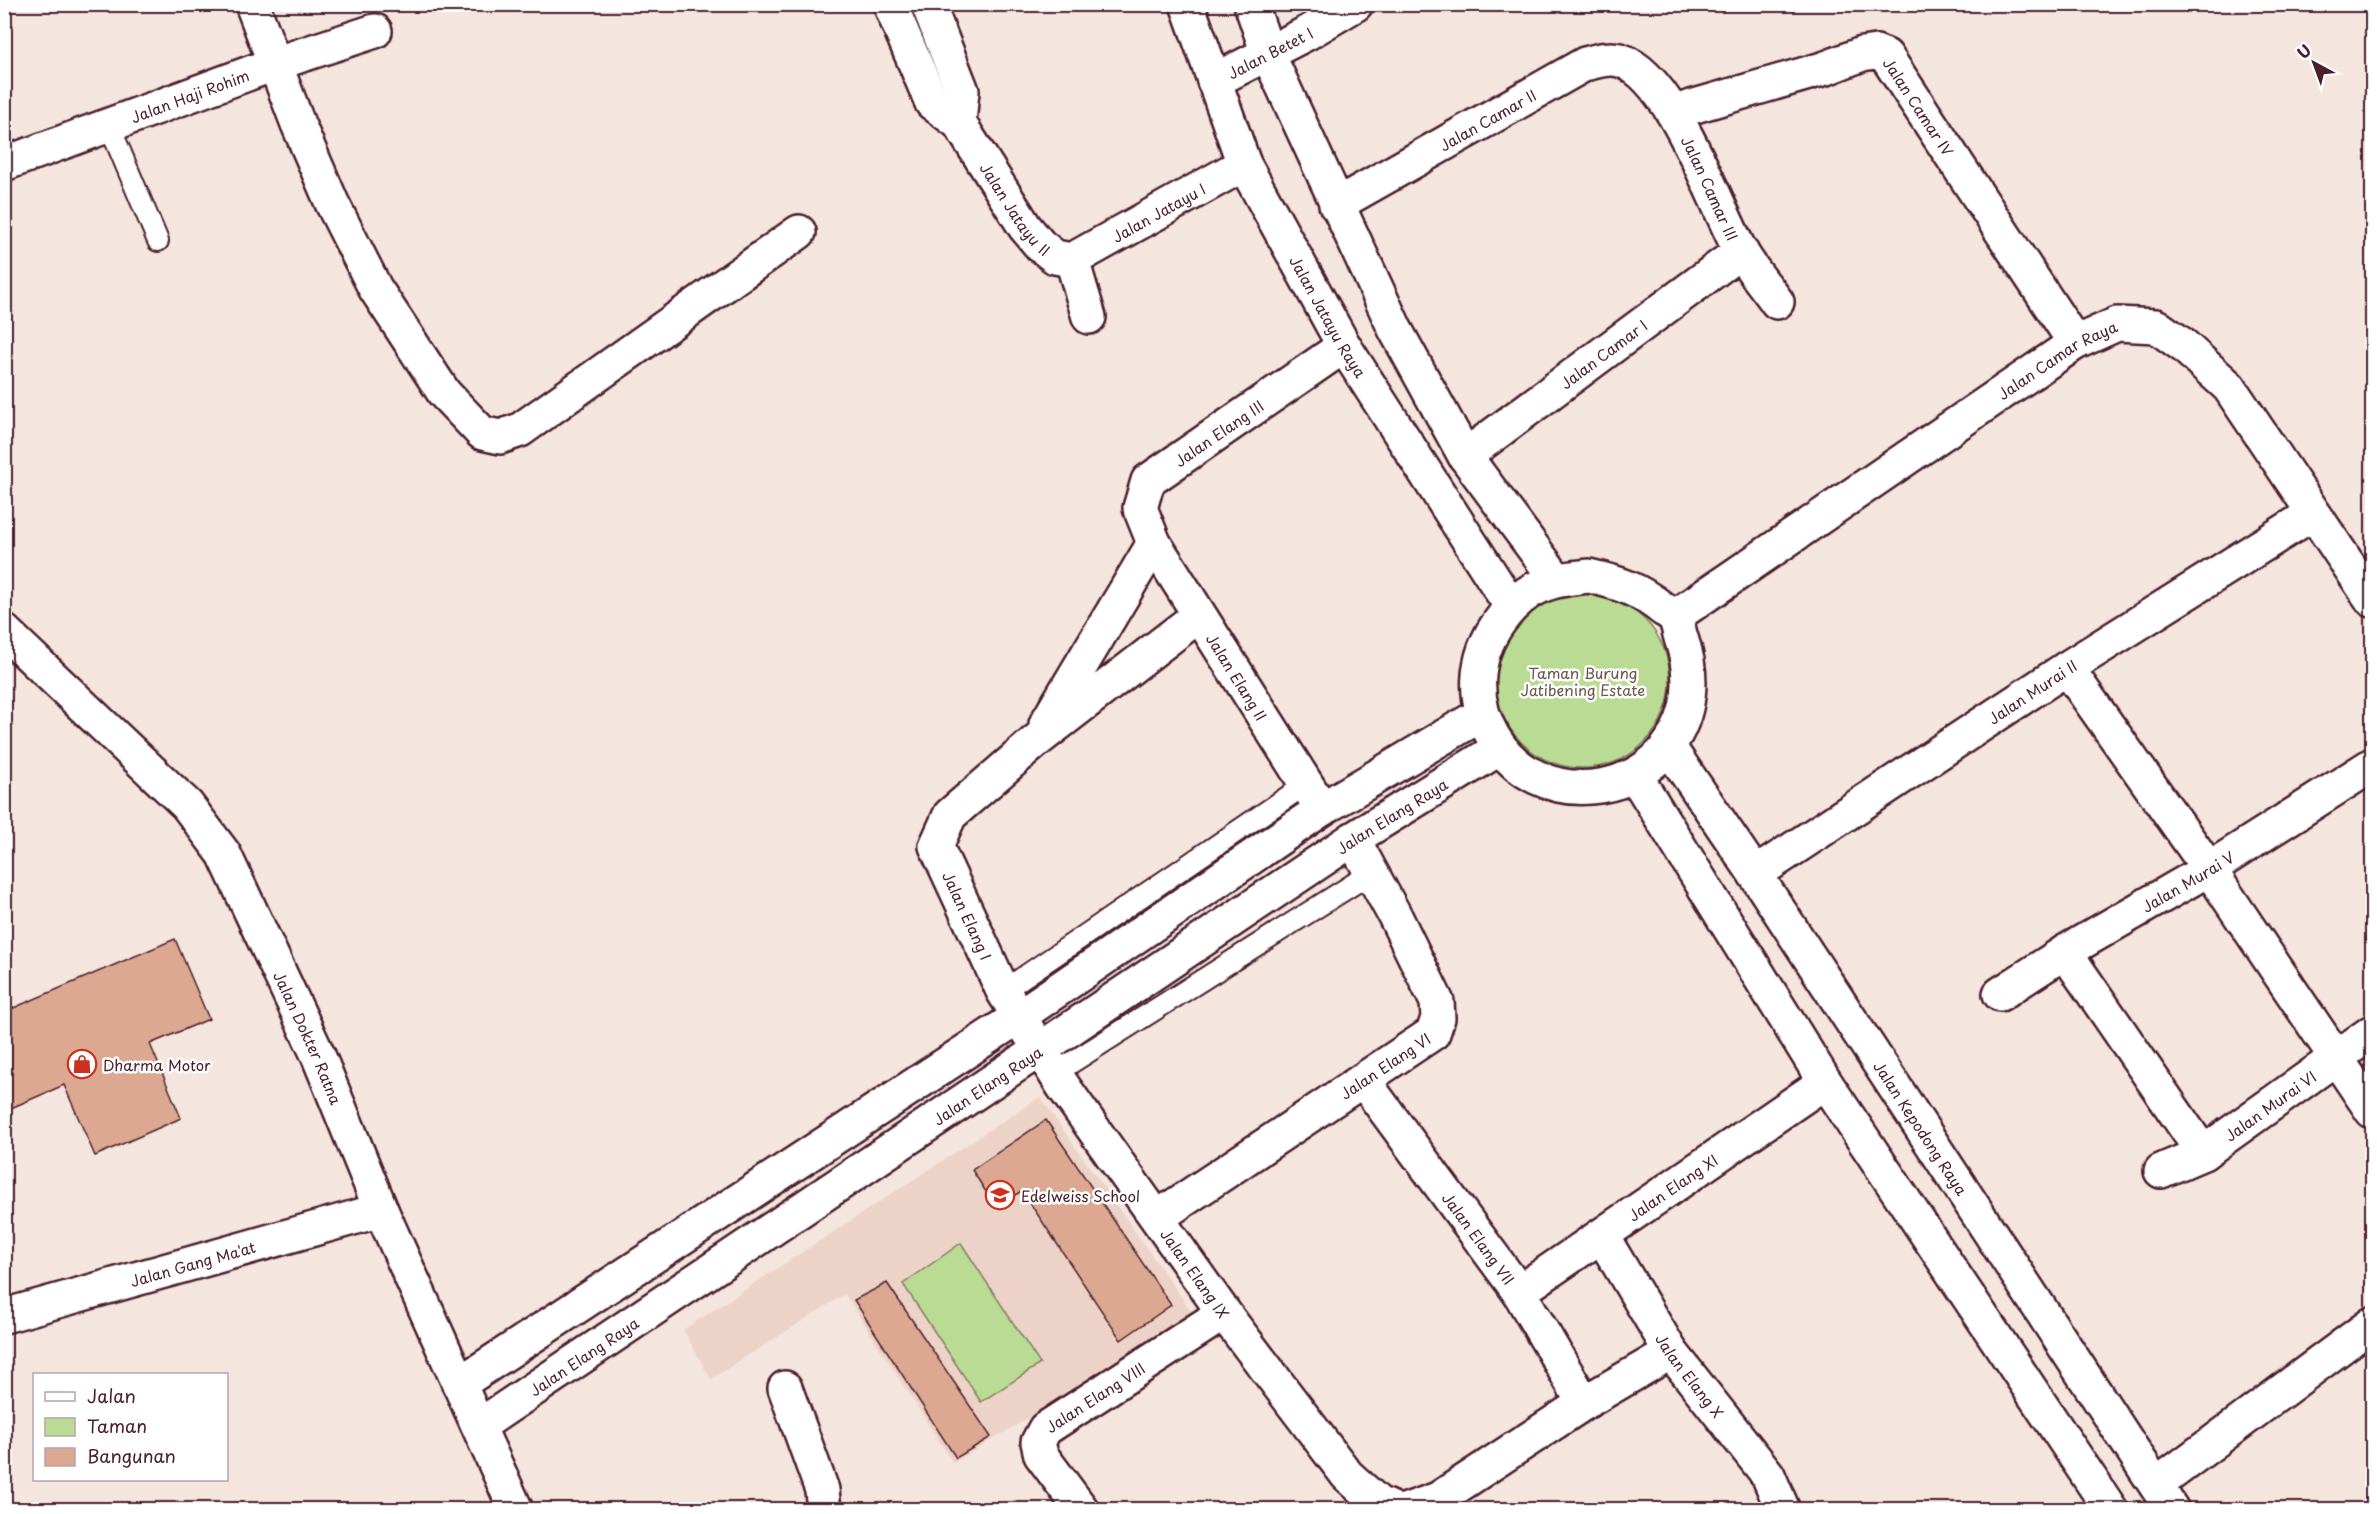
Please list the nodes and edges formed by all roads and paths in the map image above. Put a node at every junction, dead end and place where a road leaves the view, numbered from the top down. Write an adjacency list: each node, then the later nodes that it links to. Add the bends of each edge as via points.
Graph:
1 (252, 4): 9 (street)
2 (890, 4): 13 (street, Jalan Jatayu II, via 932,103)
3 (928, 4): 13 (street, via 963,90)
4 (1187, 4): 11 (street, Jalan Jatayu Raya)
5 (1251, 4): 8 (street)
6 (1356, 4): 8 (street, Jalan Betet I)
7 (375, 31): 9 (street, Jalan Haji Rohim)
8 (1268, 54): 11 (street, Jalan Betet I); 17 (street)
9 (274, 64): 14 (street, Jalan Haji Rohim); 18 (street, via 332,203 375,288 444,393 482,432 500,437 520,430)
10 (1643, 74): 12 (street, Jalan Camar III); 17 (street, Jalan Camar II, via 1621,60 1604,58 1585,64)
11 (1214, 81): 16 (street, Jalan Jatayu Raya)
12 (1674, 112): 20 (street, Jalan Camar III); 24 (street, Jalan Camar IV, via 1862,54 1876,52 1886,56)
13 (959, 123): 21 (street, Jalan Jatayu II, via 1024,227 1055,257)
14 (109, 125): 15 (street, Jalan Haji Rohim); 19 (lane)
15 (4, 164)
16 (1244, 164): 21 (street, Jalan Jatayu I); 25 (street, Jalan Jatayu Raya)
17 (1336, 206): 26 (street, via 1395,329)
18 (800, 232)
19 (158, 242)
20 (1741, 251): 22 (street, Jalan Camar III); 26 (street, Jalan Camar I)
21 (1072, 260): 23 (street, Jalan Jatayu II)
22 (1777, 302)
23 (1089, 316)
24 (2075, 343): 27 (street, Jalan Camar Raya, via 2117,324 2156,326 2184,346 2229,387); 33 (street, Jalan Camar Raya)
25 (1344, 346): 28 (street, Jalan Elang III, via 1148,481 1140,508); 31 (street, Jalan Jatayu Raya)
26 (1465, 456): 29 (street)
27 (2313, 514): 30 (street, Jalan Camar Raya); 35 (street, Jalan Murai II)
28 (1154, 543): 32 (street, Jalan Elang II); 37 (street)
29 (1557, 580): 31 (street, via 1540,586); 33 (street, via 1589,576 1622,583)
30 (2373, 600)
31 (1511, 606): 36 (street, via 1488,637 1478,676)
32 (1199, 615): 37 (street); 42 (street, Jalan Elang II)
33 (1674, 617): 38 (street, via 1686,653 1690,685 1684,718)
34 (4, 631): 58 (street, Jalan Dokter Ratna, via 187,805 224,854 318,1055)
35 (2067, 668): 44 (street); 46 (street, Jalan Murai II)
36 (1482, 714): 39 (street); 42 (street)
37 (1036, 741): 49 (street, Jalan Elang I, via 950,815 936,846)
38 (1668, 746): 41 (street); 46 (street, Jalan Kepodong Raya)
39 (1500, 748): 41 (street, via 1518,766 1562,787 1595,787); 43 (street, Jalan Elang Raya)
40 (2373, 765): 44 (street, Jalan Murai V)
41 (1635, 775): 54 (street)
42 (1314, 797): 49 (street)
43 (1353, 839): 45 (street, Jalan Elang VI); 51 (street, Jalan Elang Raya)
44 (2209, 869): 47 (street, Jalan Murai V); 52 (street)
45 (1371, 873): 51 (lane); 53 (street, Jalan Elang VI, via 1437,1002 1438,1018 1433,1033)
46 (1755, 874): 70 (street, Jalan Kepodong Raya)
47 (2065, 952): 48 (street, Jalan Murai V); 56 (street)
48 (2000, 994)
49 (1010, 1004): 51 (street, Jalan Elang IX); 66 (street)
50 (2373, 1032): 52 (street, Jalan Murai VI)
51 (1056, 1056): 59 (street, Jalan Elang IX); 69 (street, Jalan Elang Raya)
52 (2336, 1057): 55 (street); 56 (street, Jalan Murai VI)
53 (1364, 1080): 59 (street, Jalan Elang VI); 61 (street, Jalan Elang VII)
54 (1826, 1082): 60 (street, Jalan Elang XI); 77 (street)
55 (2373, 1111)
56 (2203, 1153): 57 (street, Jalan Murai VI)
57 (2161, 1171)
58 (381, 1210): 63 (street, Jalan Gang Ma'at); 66 (street, Jalan Dokter Ratna)
59 (1158, 1217): 62 (street, Jalan Elang IX)
60 (1602, 1236): 61 (street, Jalan Elang XI); 65 (street, Jalan Elang X)
61 (1520, 1292): 68 (street, Jalan Elang VII)
62 (1224, 1313): 73 (street, Jalan Elang VIII, via 1046,1429 1038,1442 1041,1455); 74 (street, Jalan Elang IX, via 1347,1475 1378,1503)
63 (4, 1316)
64 (2373, 1324): 70 (street)
65 (1671, 1352): 68 (street); 76 (street, Jalan Elang X, via 1768,1475)
66 (459, 1384): 69 (street, Jalan Dokter Ratna)
67 (785, 1388): 72 (street, via 822,1490)
68 (1584, 1403): 75 (street, via 1438,1499)
69 (479, 1426): 71 (street, Jalan Dokter Ratna)
70 (2164, 1497)
71 (516, 1509)
72 (824, 1509)
73 (1082, 1509)
74 (1394, 1509)
75 (1407, 1509)
76 (1783, 1509)
77 (2111, 1509)

